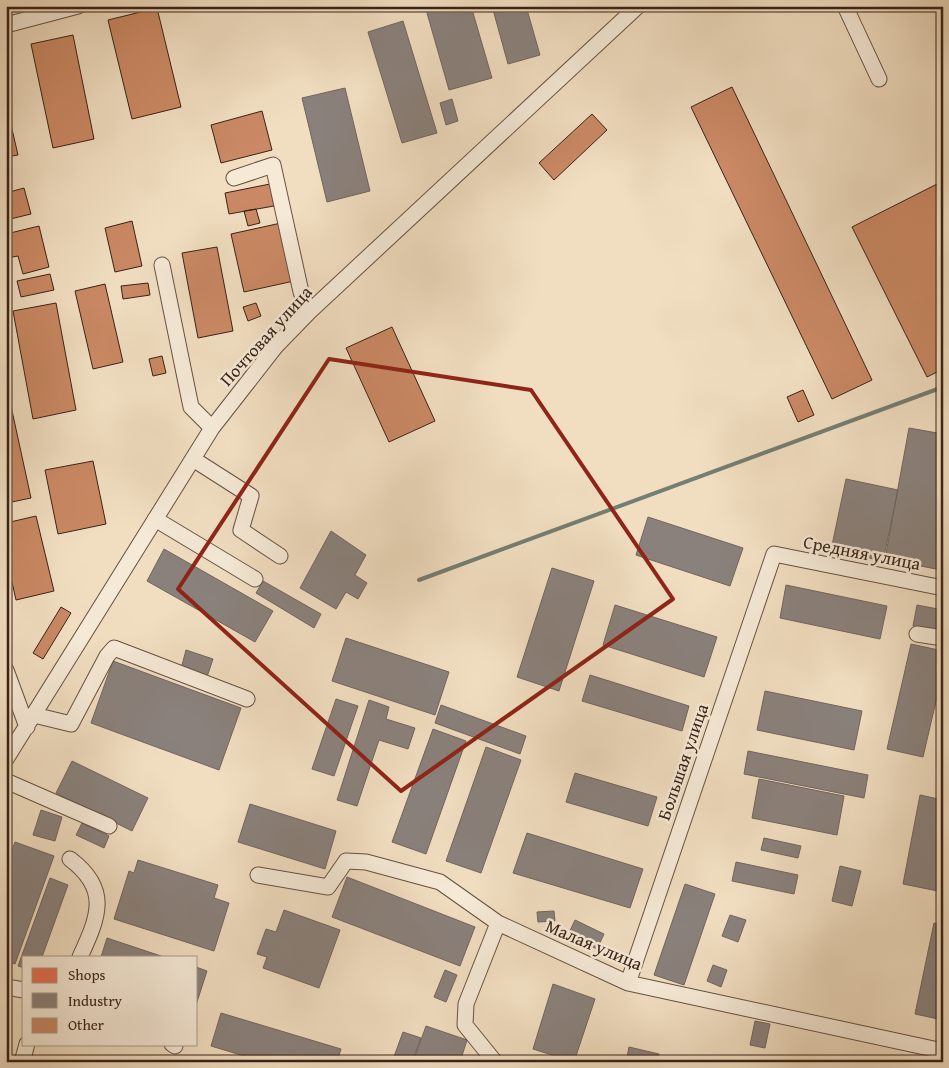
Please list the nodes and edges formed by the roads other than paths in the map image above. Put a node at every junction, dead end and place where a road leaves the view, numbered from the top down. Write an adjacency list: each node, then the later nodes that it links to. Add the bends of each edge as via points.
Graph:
1 (78, 6): 4 (street)
2 (638, 6): 8 (street, Почтовая улица)
3 (845, 6): 5 (street)
4 (6, 25)
5 (879, 79)
6 (234, 178): 8 (street, via 273,165 301,292)
7 (162, 265): 9 (street, via 191,407)
8 (309, 312): 9 (street, Почтовая улица, via 276,346)
9 (212, 428): 10 (street, Почтовая улица)
10 (193, 459): 11 (street, Почтовая улица); 13 (street, via 251,496 241,530)
11 (156, 519): 14 (street); 20 (street, Почтовая улица)
12 (774, 554): 15 (street, Средняя улица); 28 (street, Большая улица)
13 (280, 556)
14 (256, 579)
15 (943, 588)
16 (916, 634): 17 (street)
17 (943, 638)
18 (6, 670): 20 (street)
19 (247, 699): 20 (street, via 114,648 71,724)
20 (31, 721): 21 (street, Почтовая улица)
21 (6, 759)
22 (6, 781): 23 (street)
23 (109, 826)
24 (70, 859): 27 (street, via 85,870 97,889 97,908)
25 (258, 875): 26 (street, Малая улица, via 328,887 346,861 366,862 440,882)
26 (498, 923): 28 (street, Малая улица); 34 (street, via 466,1004 465,1025)
27 (80, 956)
28 (628, 983): 32 (street, Малая улица)
29 (6, 987): 30 (street)
30 (22, 990)
31 (26, 1046): 33 (street)
32 (943, 1051)
33 (22, 1062)
34 (495, 1062)

